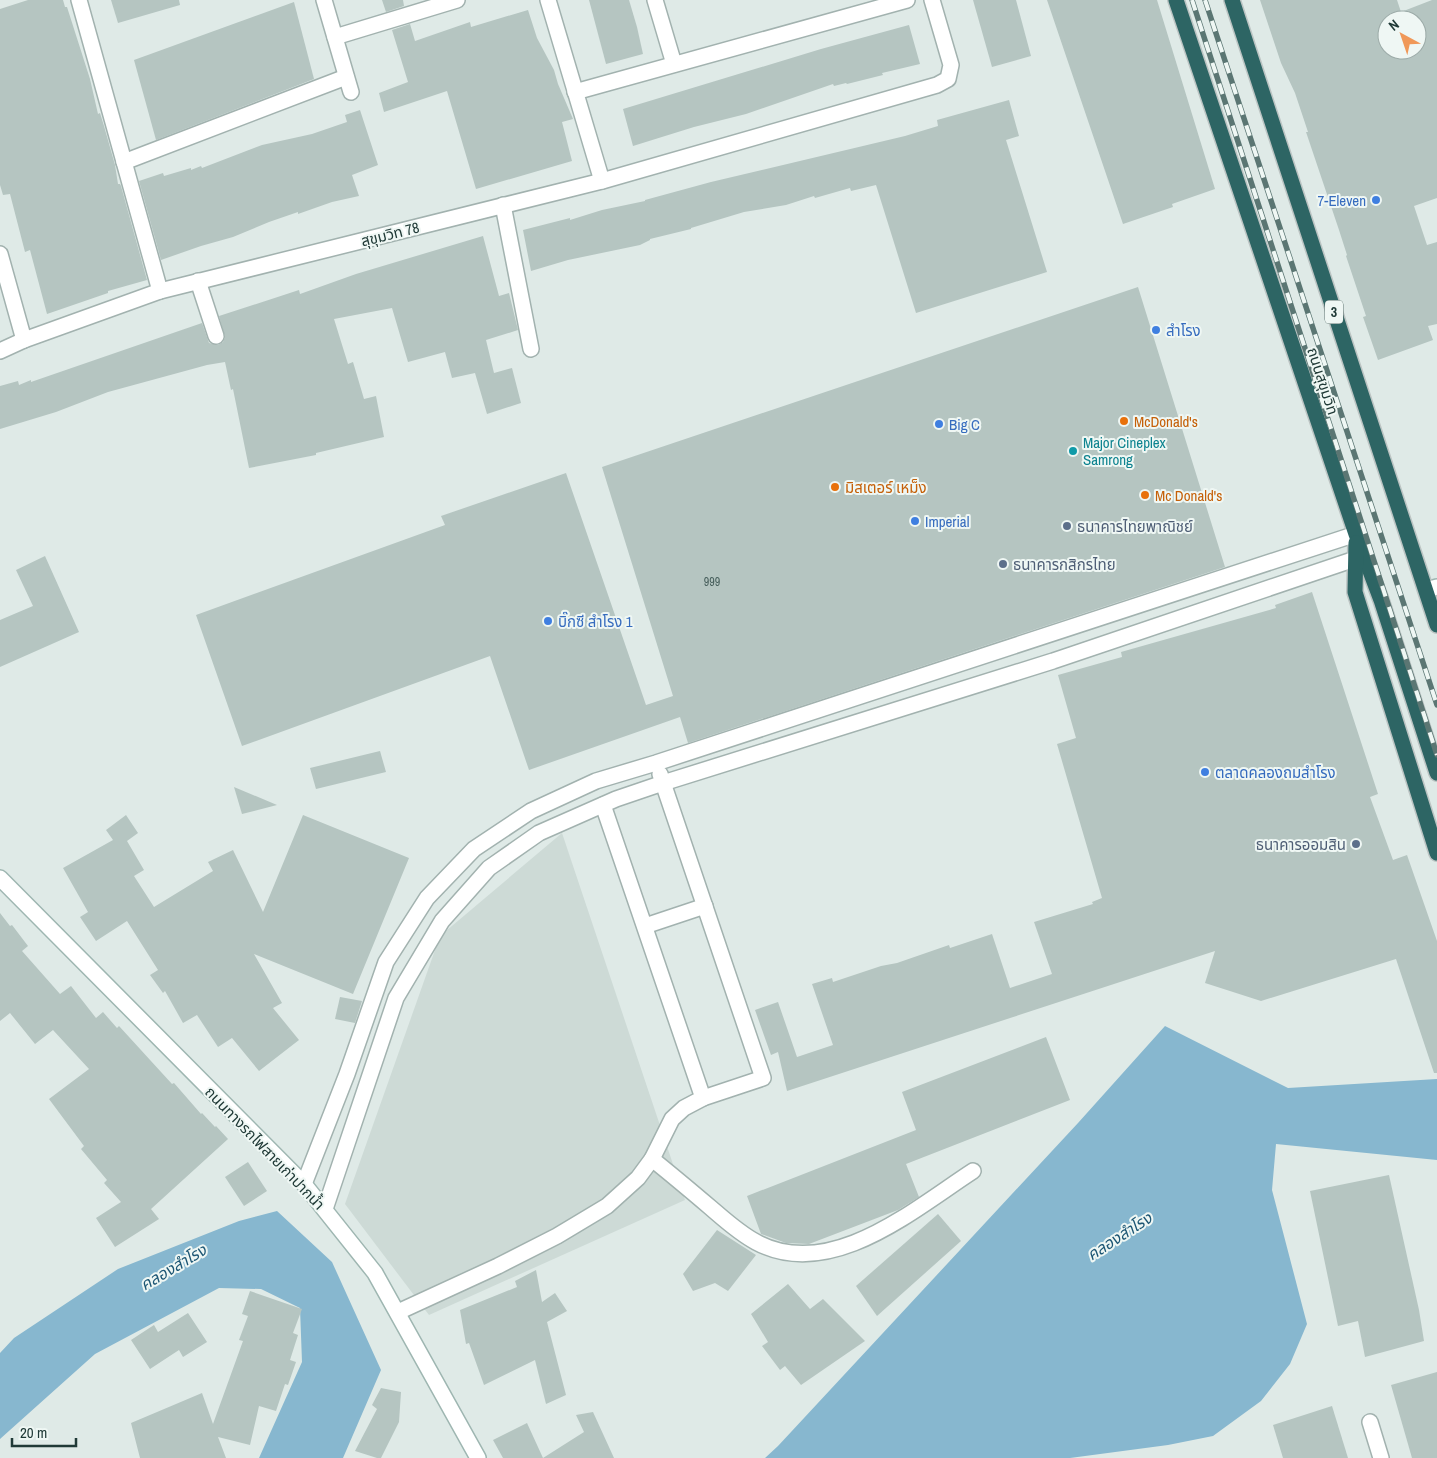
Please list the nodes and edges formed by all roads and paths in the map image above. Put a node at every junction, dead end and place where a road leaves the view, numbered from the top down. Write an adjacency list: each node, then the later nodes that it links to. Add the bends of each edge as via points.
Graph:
1 (79, 0): 13 (street)
2 (324, 0): 10 (street)
3 (457, 0): 10 (street)
4 (548, 0): 12 (street)
5 (655, 0): 11 (street)
6 (907, 0): 11 (street)
7 (932, 0): 14 (street, สุขุมวิท 78, via 951,65 948,79 937,86)
8 (1176, 0): 23 (highway, ถนนสุขุมวิท)
9 (1232, 0): 25 (highway, 3)
10 (335, 38): 13 (street, via 349,85)
11 (674, 64): 12 (street)
12 (575, 92): 14 (street)
13 (124, 162): 18 (street)
14 (602, 181): 15 (street, สุขุมวิท 78)
15 (503, 205): 17 (street, สุขุมวิท 78); 21 (street)
16 (0, 254): 20 (street)
17 (198, 281): 18 (street, สุขุมวิท 78); 19 (street)
18 (160, 290): 20 (street, สุขุมวิท 78)
19 (216, 336)
20 (24, 340): 22 (street, สุขุมวิท 78)
21 (531, 349)
22 (0, 351)
23 (1356, 534): 24 (highway); 28 (street); 29 (highway, ถนนสุขุมวิท)
24 (1355, 559): 30 (street, via 1053,661); 33 (highway, via 1355,592)
25 (1431, 588): 26 (highway); 27 (highway, 3)
26 (1437, 606)
27 (1437, 625)
28 (656, 763): 30 (street); 32 (street, via 596,780 539,807)
29 (1437, 773)
30 (663, 783): 31 (street); 36 (street)
31 (603, 805): 34 (street, via 539,833); 37 (street)
32 (474, 849): 34 (street); 38 (street, via 427,898 386,962)
33 (1437, 853)
34 (489, 868): 39 (street, via 442,921 396,998)
35 (0, 878): 43 (street, ถนนทางรถไฟสายเก่าปากน้ำ)
36 (705, 906): 37 (street); 40 (street, via 763,1078)
37 (645, 926): 40 (street)
38 (372, 1004): 39 (street); 43 (street)
39 (392, 1012): 44 (street)
40 (703, 1098): 41 (street, via 672,1119)
41 (652, 1159): 42 (street, via 755,1242 784,1253 803,1255 824,1253 891,1225); 45 (street, via 638,1178 607,1206 498,1266)
42 (973, 1171)
43 (304, 1184): 44 (street, ถนนทางรถไฟสายเก่าปากน้ำ)
44 (325, 1209): 45 (street, ถนนทางรถไฟสายเก่าปากน้ำ, via 375,1273)
45 (398, 1312): 47 (street, ถนนทางรถไฟสายเก่าปากน้ำ)
46 (1370, 1422): 48 (street)
47 (478, 1458)
48 (1381, 1458)

